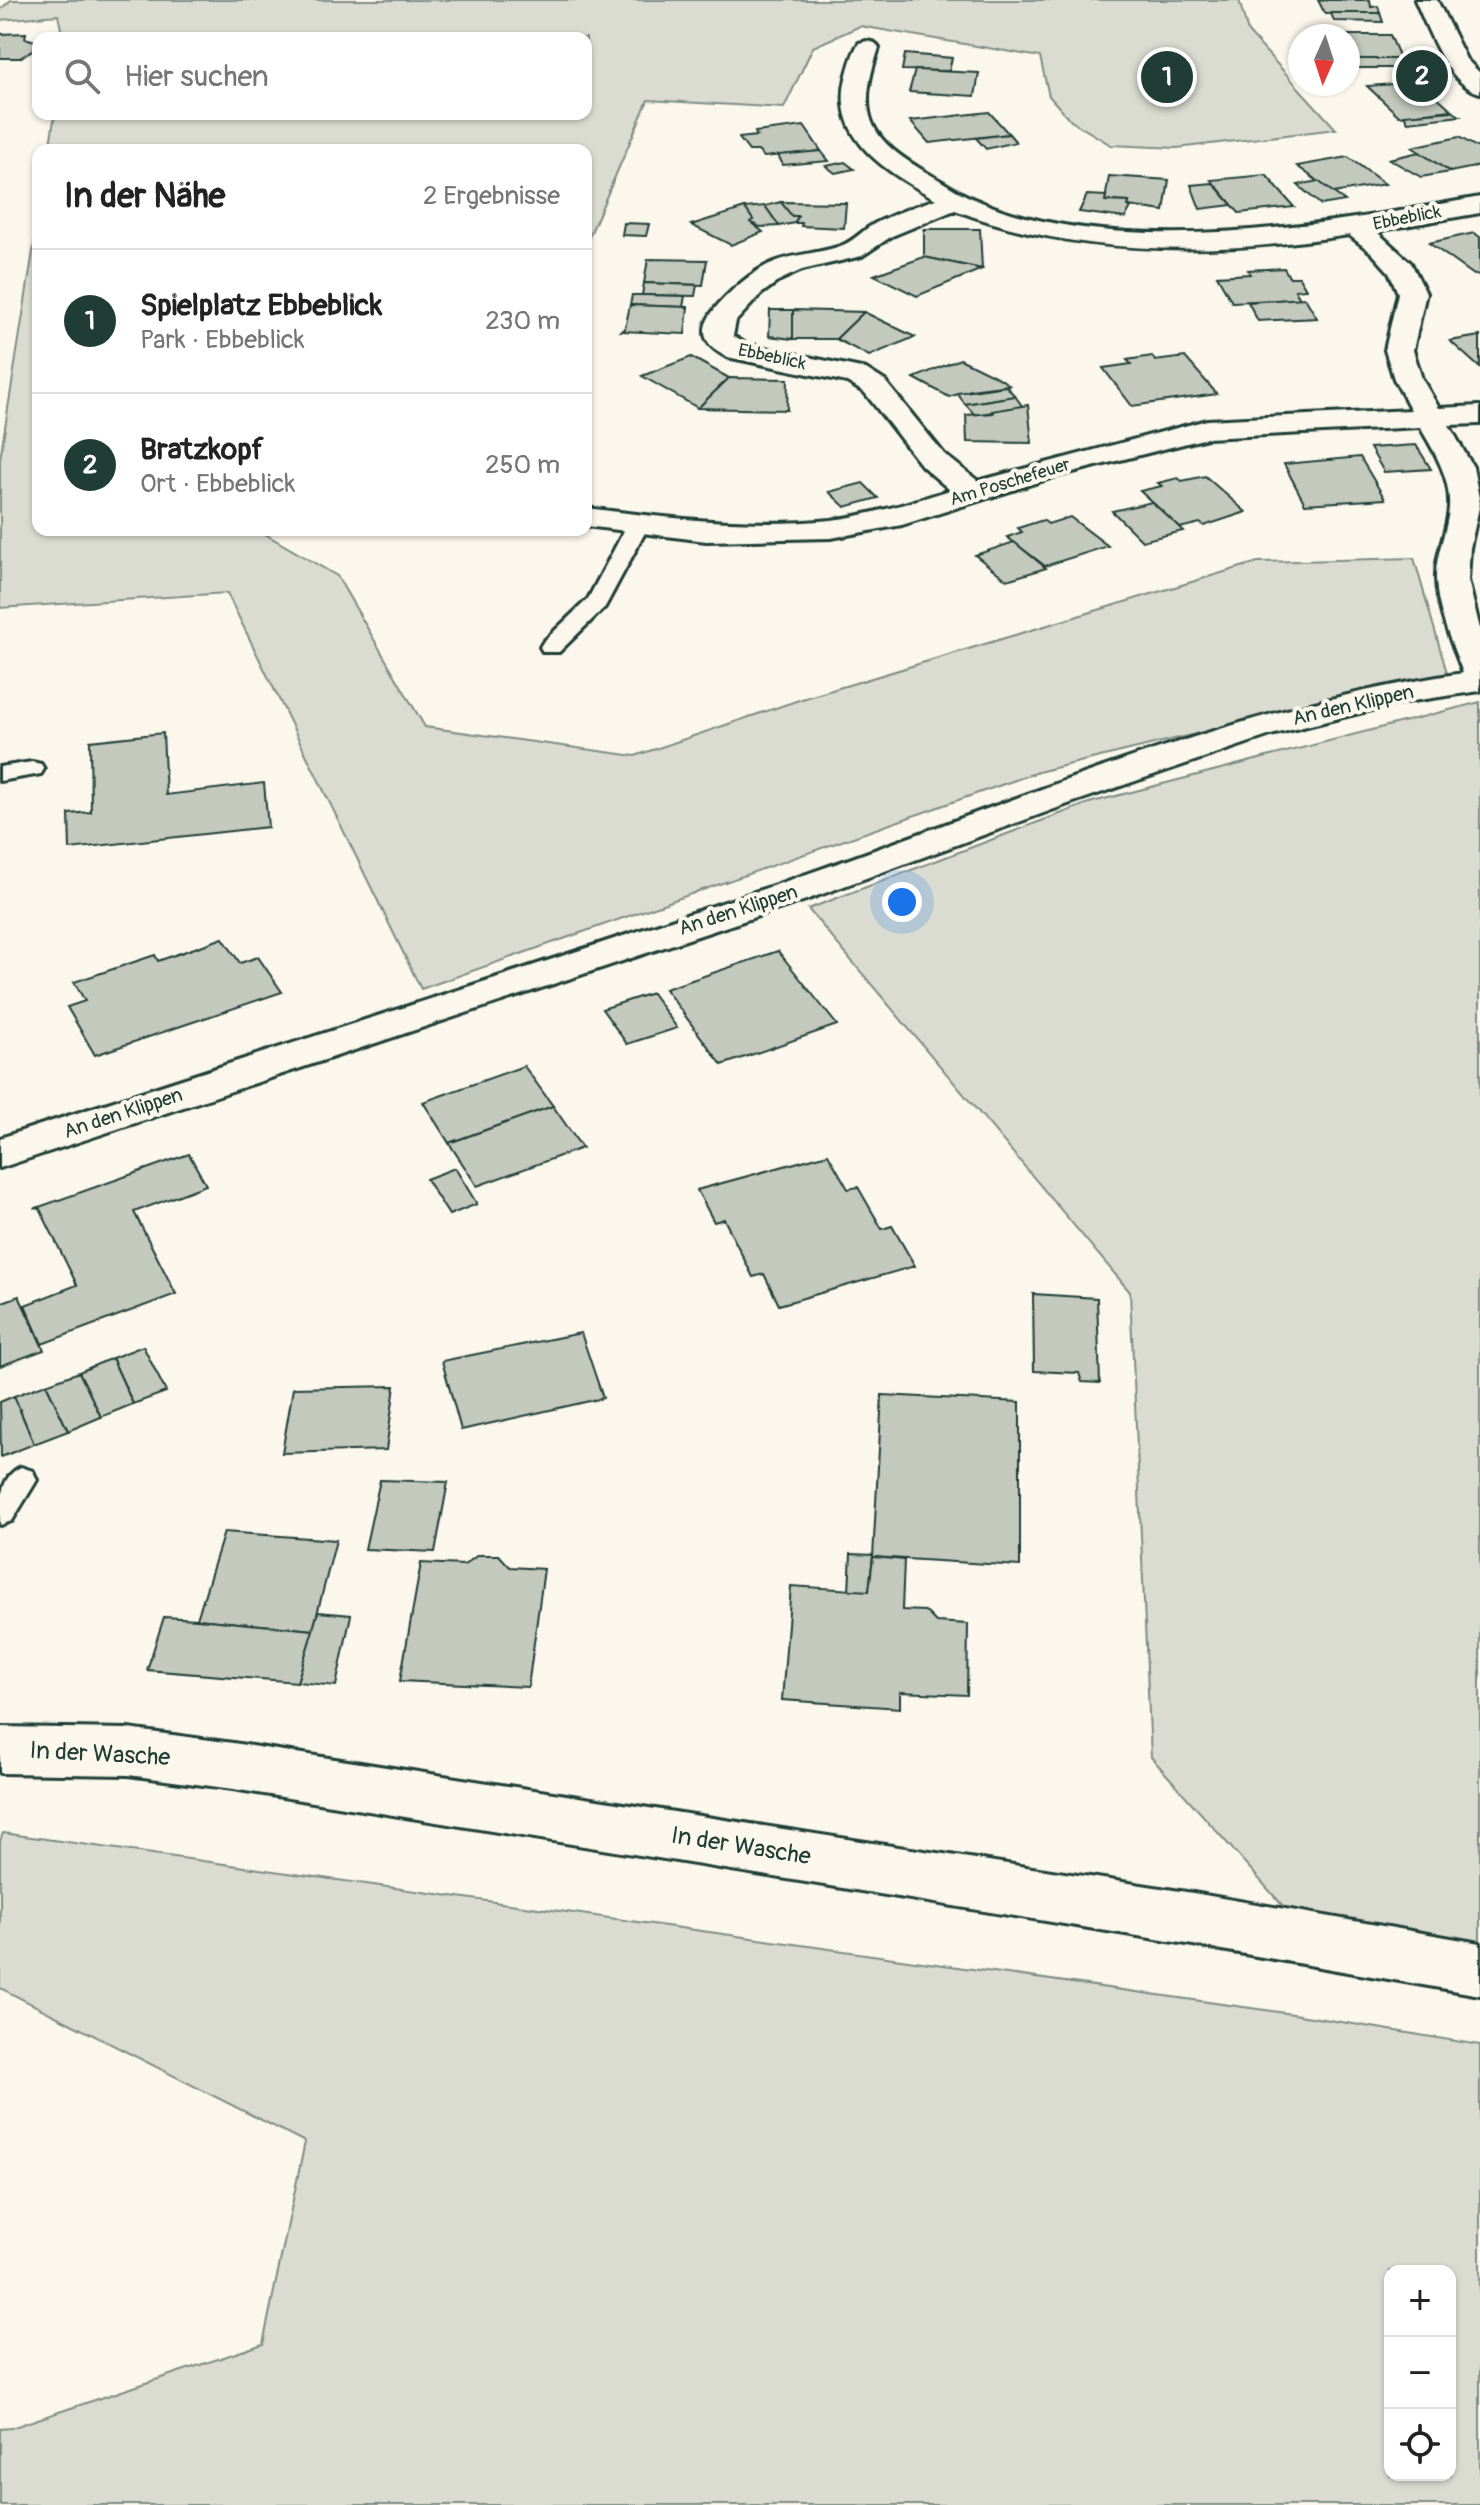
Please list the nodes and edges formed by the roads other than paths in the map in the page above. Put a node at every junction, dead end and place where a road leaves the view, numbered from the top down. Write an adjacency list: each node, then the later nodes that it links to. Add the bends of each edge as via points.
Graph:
1 (1426, 0): 3 (street, via 1456,62)
2 (867, 48): 4 (street, Ebbeblick, via 852,95 864,134 915,179)
3 (1480, 86)
4 (957, 200): 6 (street, Ebbeblick, via 1040,227 1143,240 1263,238); 9 (street, Ebbeblick, via 878,232 850,252 768,273 718,325 718,337 737,351 856,375 875,387 933,460)
5 (1480, 205): 6 (street, Ebbeblick)
6 (1356, 228): 8 (street, via 1408,279 1412,293 1399,350 1408,379)
7 (1480, 415): 8 (street, Am Poschefeuer)
8 (1433, 419): 9 (street, Am Poschefeuer, via 1207,429); 13 (street, via 1458,467 1465,506 1452,580)
9 (973, 493): 11 (street, Am Poschefeuer, via 891,518 831,529 706,532)
10 (592, 518): 11 (street, Am Poschefeuer)
11 (638, 525): 12 (lane, via 597,602)
12 (551, 647)
13 (1480, 674)
14 (1480, 681): 17 (street, An den Klippen, via 1399,693 1259,727 793,892)
15 (32, 769): 16 (lane)
16 (0, 774)
17 (0, 1153)
18 (21, 1480): 19 (lane)
19 (0, 1512)
20 (0, 1750): 21 (street, In der Wasche, via 128,1752 233,1766)
21 (1480, 1969)

